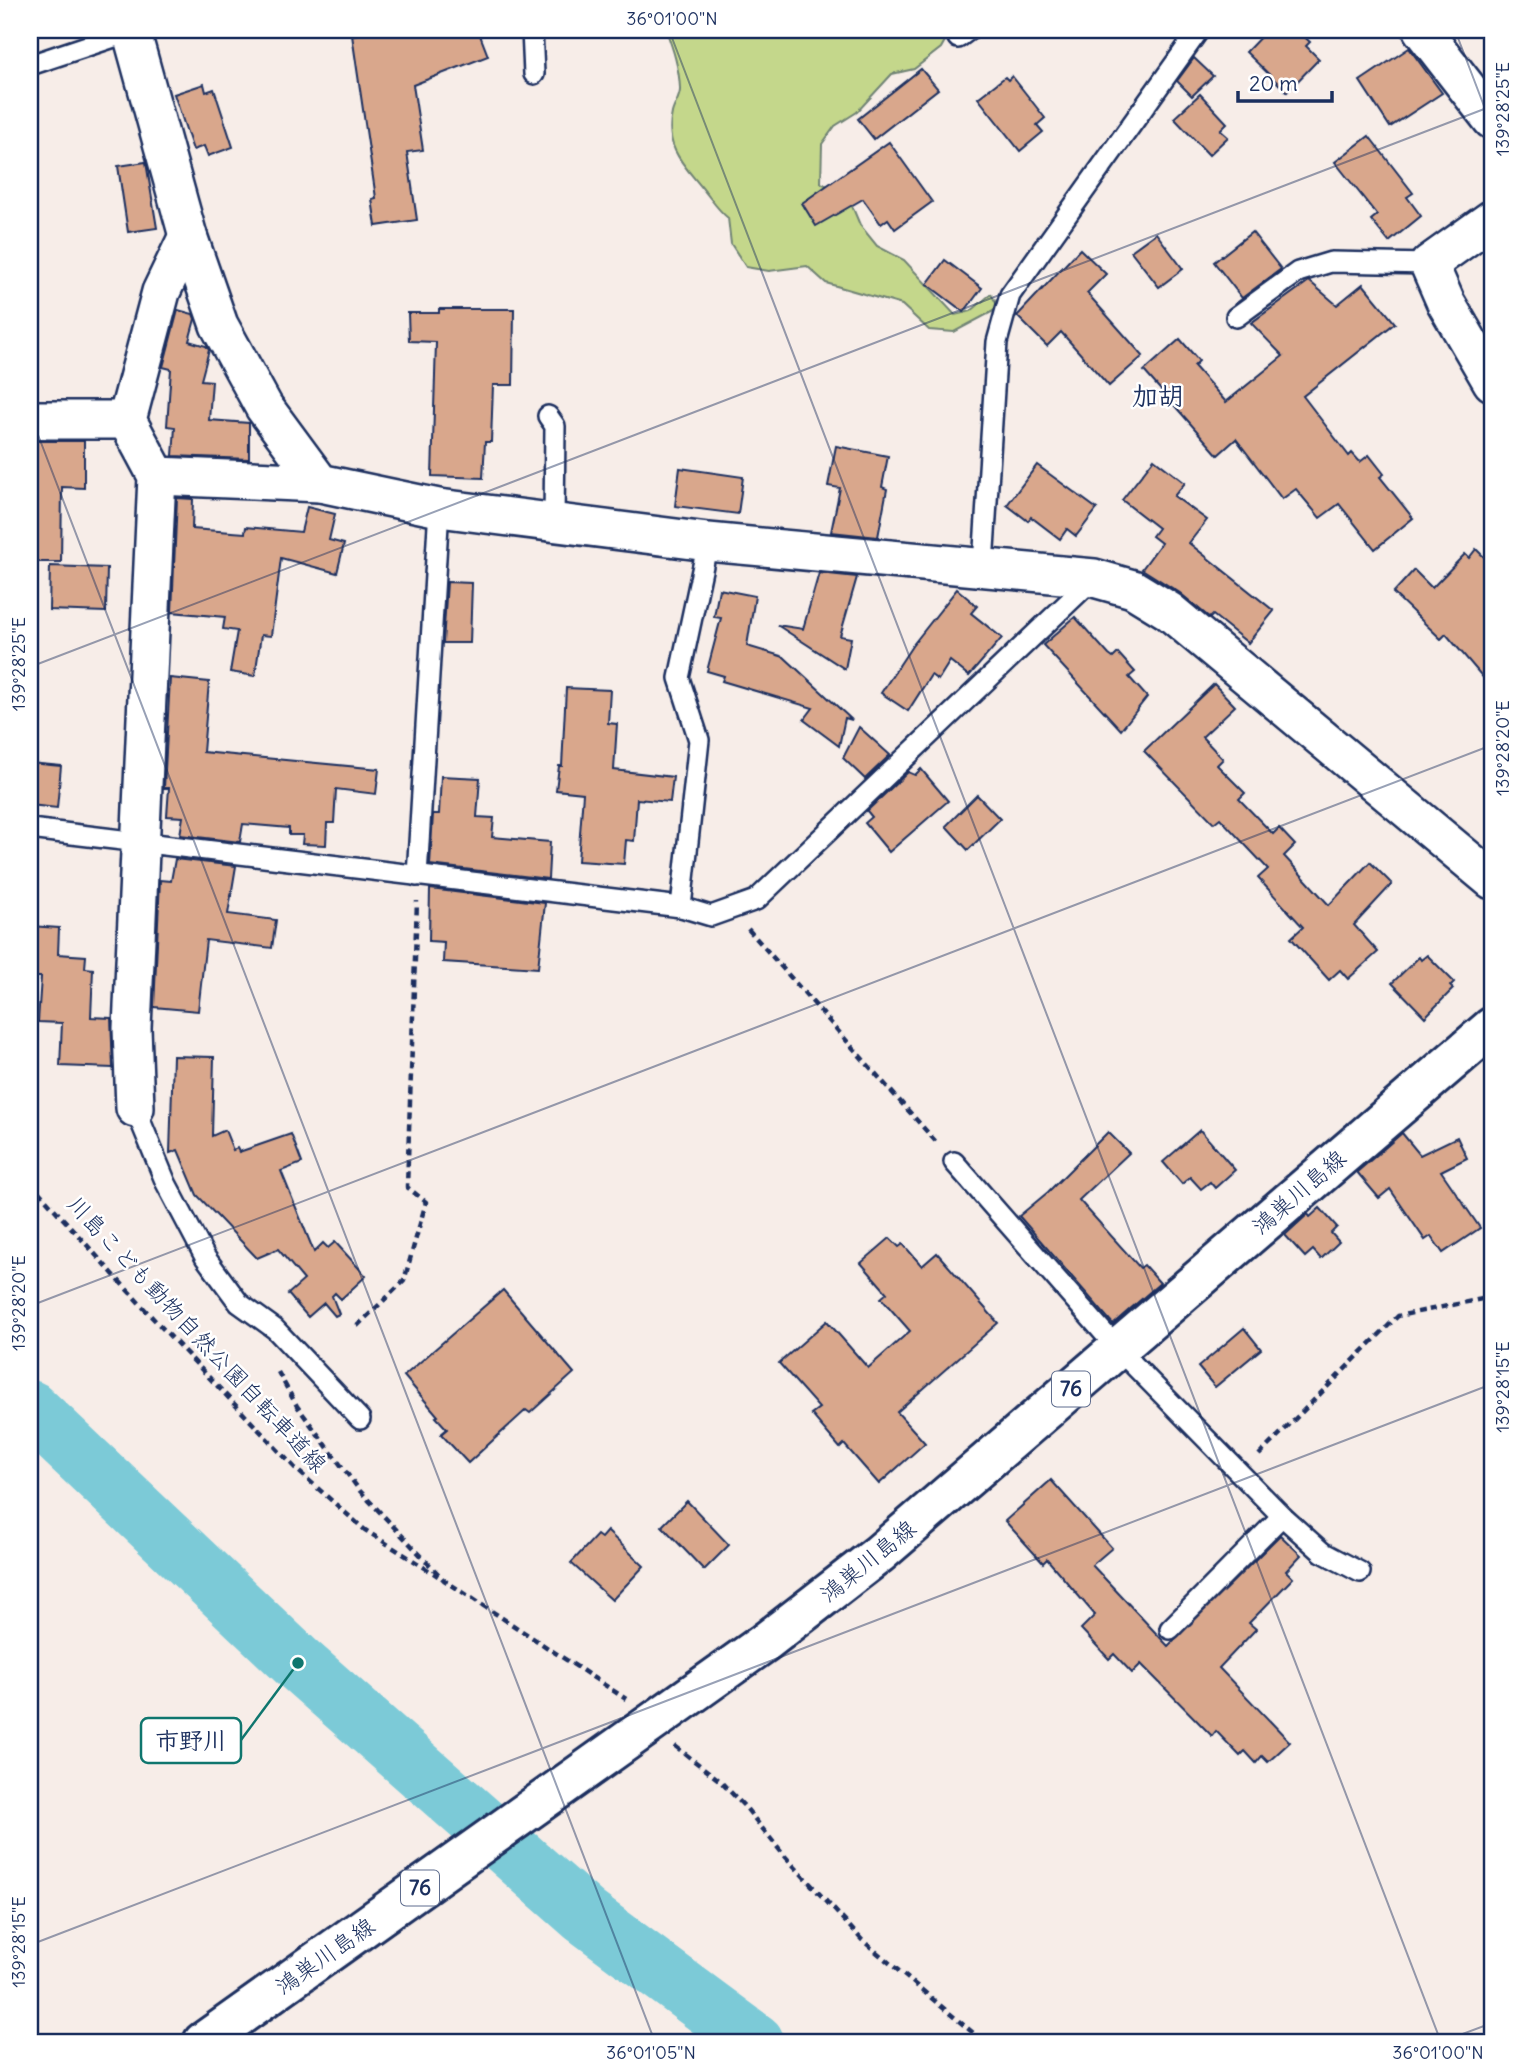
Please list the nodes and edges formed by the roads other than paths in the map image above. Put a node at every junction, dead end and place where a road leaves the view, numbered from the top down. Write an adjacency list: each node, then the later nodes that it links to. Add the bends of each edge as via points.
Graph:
1 (532, 30): 6 (lane)
2 (1199, 30): 21 (lane, via 1010,295 997,342)
3 (1422, 30): 7 (street)
4 (131, 31): 5 (lane); 9 (street)
5 (30, 65)
6 (534, 74)
7 (1492, 120)
8 (1492, 219): 10 (street)
9 (188, 236): 15 (street, via 161,292); 17 (street, via 226,337 264,407)
10 (1429, 264): 11 (lane, via 1331,261 1298,272); 12 (street)
11 (1236, 317)
12 (1492, 382)
13 (548, 416): 19 (lane, via 555,426)
14 (30, 420): 15 (street)
15 (127, 420): 16 (street)
16 (157, 476): 17 (street); 24 (street)
17 (320, 483): 18 (street)
18 (439, 508): 19 (street); 25 (lane)
19 (554, 522): 20 (street)
20 (708, 542): 21 (street); 27 (lane, via 679,678 699,740)
21 (983, 565): 22 (street)
22 (1094, 578): 26 (street, via 1133,589 1170,611); 27 (lane, via 756,900 711,916)
23 (30, 829): 24 (lane)
24 (140, 840): 25 (lane); 29 (street, via 132,1028)
25 (417, 876): 27 (lane)
26 (1492, 880)
27 (681, 907)
28 (1492, 1027): 31 (main road, 鴻巣川島線 / 76)
29 (135, 1108): 32 (lane, via 166,1183 205,1257 239,1303 275,1329)
30 (954, 1162): 31 (lane)
31 (1118, 1349): 33 (lane); 36 (main road, 鴻巣川島線 / 76, via 879,1554 653,1733)
32 (360, 1419)
33 (1282, 1516): 34 (lane, via 1322,1552); 35 (lane)
34 (1360, 1572)
35 (1170, 1629)
36 (203, 2042)

